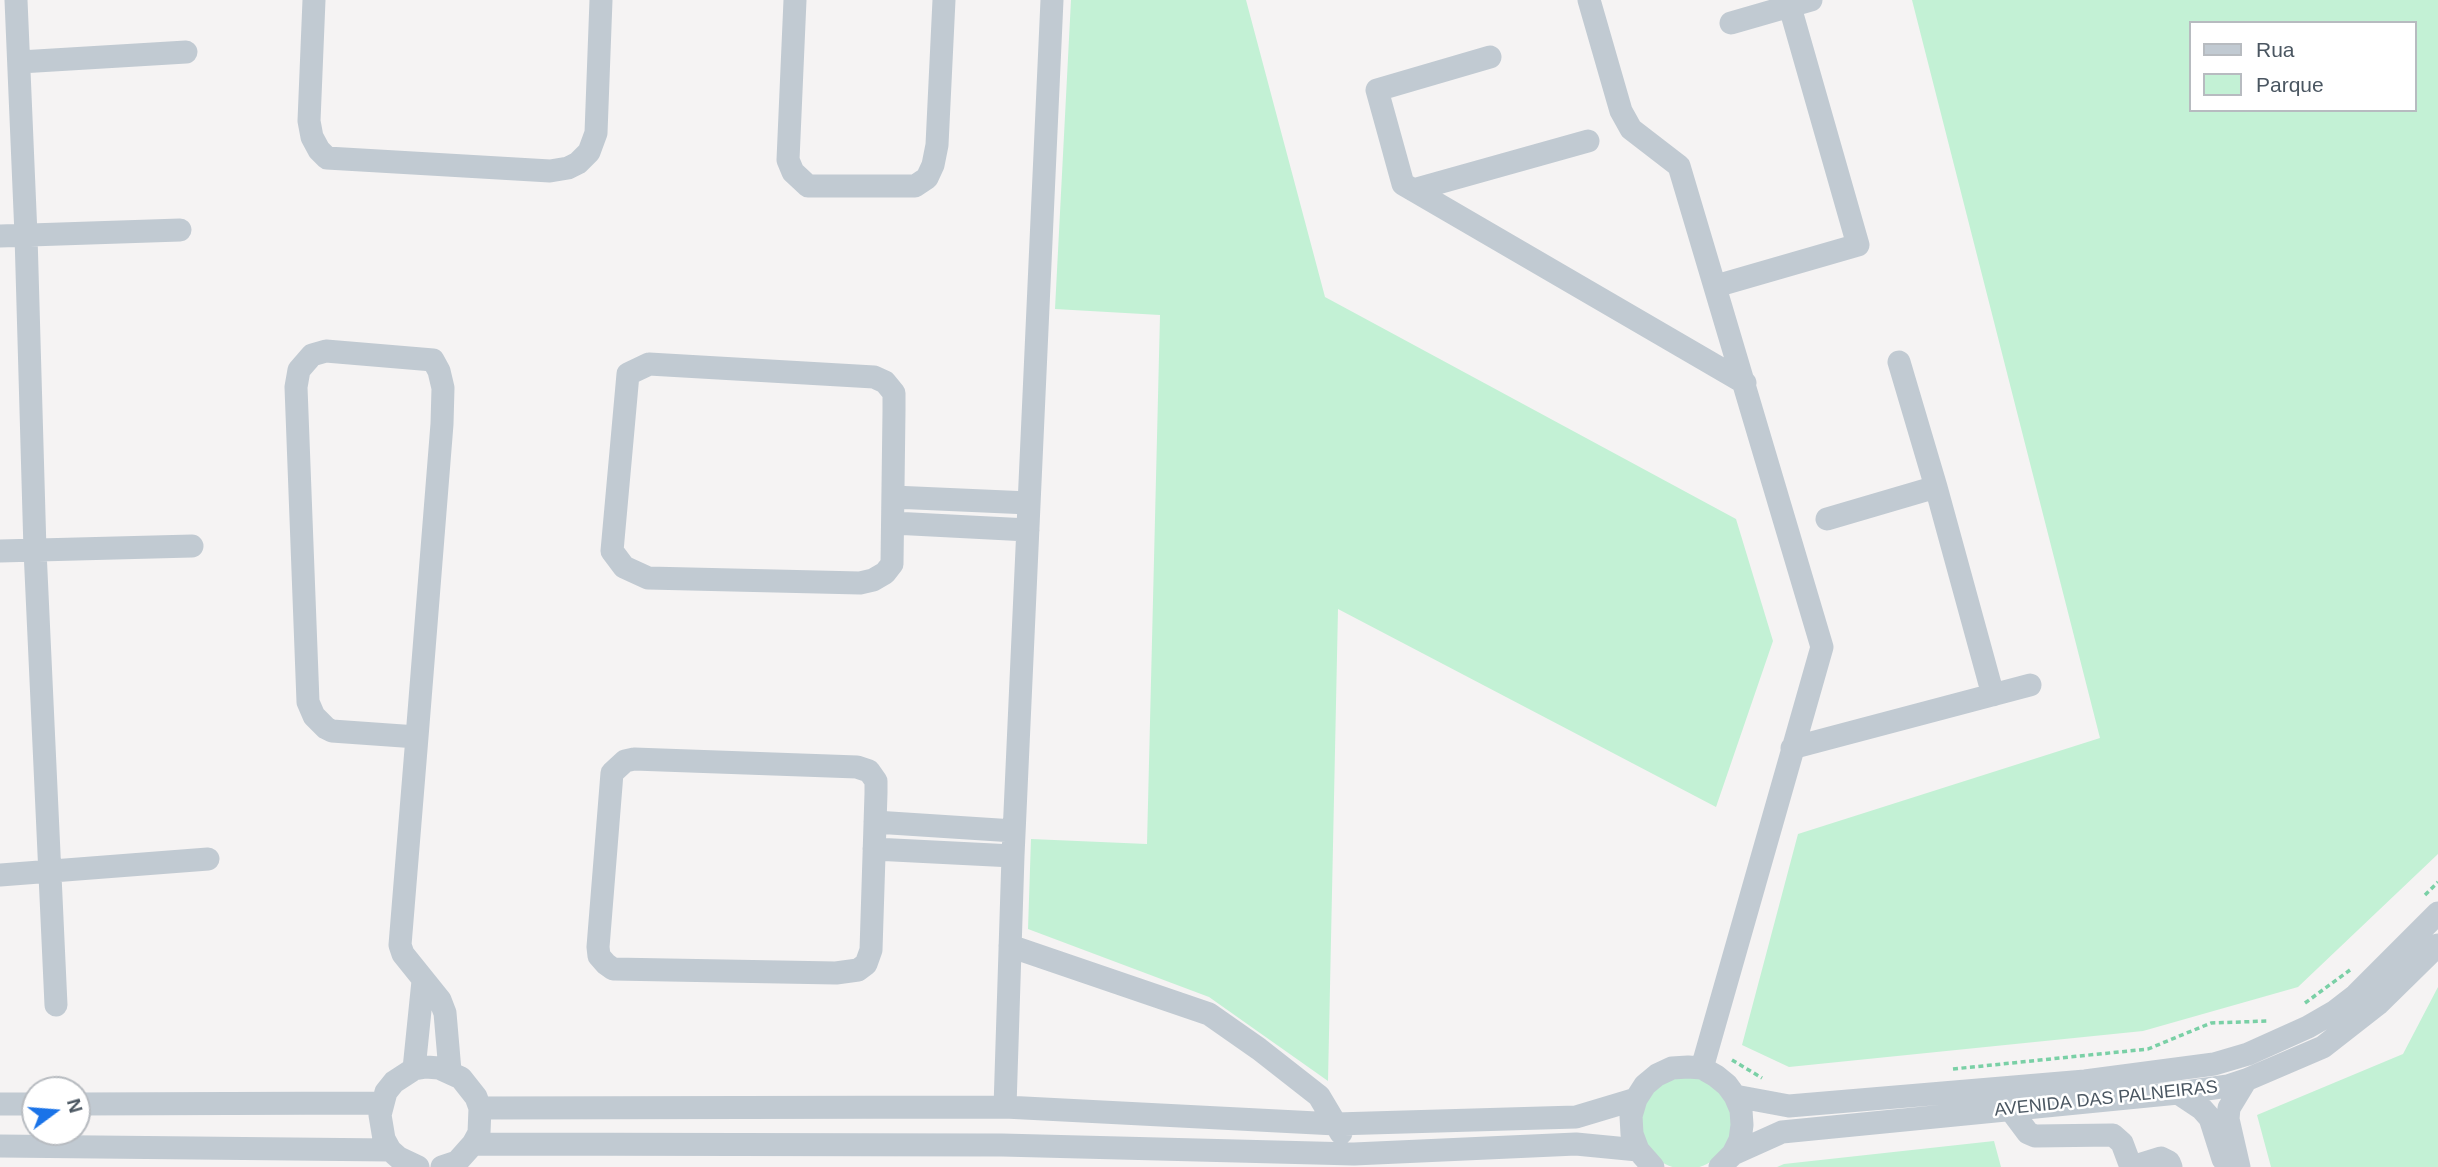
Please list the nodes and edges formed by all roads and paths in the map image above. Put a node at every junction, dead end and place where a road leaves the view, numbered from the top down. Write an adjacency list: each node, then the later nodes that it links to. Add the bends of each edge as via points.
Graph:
1 (16, 0): 12 (street)
2 (314, 0): 3 (street, via 309,121 312,137 327,159 550,171 578,163 589,152 596,133)
3 (601, 0)
4 (795, 0): 5 (street, via 788,160 808,186 915,186 927,178 937,145)
5 (944, 0)
6 (1052, 0): 23 (street)
7 (1589, 0): 18 (street, via 1622,111 1631,129 1679,166)
8 (1796, 2): 9 (street); 18 (street, via 1858,245)
9 (1731, 23)
10 (186, 52): 12 (street)
11 (1490, 57): 14 (street, via 1377,90 1403,184)
12 (20, 62): 16 (street)
13 (1588, 141): 14 (street)
14 (1413, 190): 20 (street)
15 (180, 230): 16 (street)
16 (26, 235): 17 (street); 28 (street)
17 (0, 236)
18 (1716, 286): 20 (street)
19 (1899, 362): 21 (street)
20 (1745, 383): 33 (street, via 1822,647)
21 (1936, 487): 24 (street); 31 (street)
22 (893, 497): 23 (street); 25 (street); 25 (street, via 894,393 885,382 874,377 669,363 649,364 628,374 612,551 624,567 648,578 860,583 885,573 892,564)
23 (1029, 503): 26 (street)
24 (1827, 519)
25 (892, 523): 26 (street)
26 (1028, 530): 35 (street)
27 (192, 546): 28 (street)
28 (35, 550): 29 (street); 39 (street)
29 (0, 551)
30 (2030, 685): 31 (street)
31 (1993, 695): 33 (street)
32 (417, 737): 32 (street, via 442,424 439,371 433,360 326,351 312,355 299,370 296,387 308,702 314,716 332,731); 46 (street, via 399,936 403,954)
33 (1792, 748): 50 (street)
34 (875, 822): 35 (street); 36 (street); 36 (street, via 876,781 869,771 857,767 625,761 612,773 599,956 613,969 859,970 871,950)
35 (1014, 831): 37 (street)
36 (874, 849): 37 (street)
37 (1013, 856): 44 (street)
38 (208, 859): 39 (street)
39 (50, 872): 40 (street); 47 (street)
40 (0, 875)
41 (2438, 882): 42 (path)
42 (2430, 906): 57 (street, AVENIDA DAS PALNEIRAS, via 2356,995 2308,1027 2248,1054 2085,1081 1789,1106)
43 (2438, 945): 55 (street, AVENIDA DAS PALNEIRAS, via 2378,1004 2323,1046)
44 (1010, 946): 63 (street); 66 (street, via 1209,1014 1319,1096)
45 (2355, 966): 48 (path)
46 (423, 981): 51 (street); 53 (street, via 440,1000 444,1013)
47 (56, 1005)
48 (2302, 1005)
49 (2269, 1021): 52 (path, via 2211,1023 2148,1049)
50 (1704, 1059): 54 (path, via 1722,1054); 57 (street); 58 (street, via 1657,1075)
51 (414, 1069): 53 (street); 59 (street, via 394,1082)
52 (1946, 1070)
53 (450, 1071): 64 (street, via 469,1086)
54 (1769, 1079)
55 (2246, 1080): 56 (street, AVENIDA DAS PALNEIRAS); 78 (street, via 2229,1108 2228,1119)
56 (2178, 1094): 65 (street, AVENIDA DAS PALNEIRAS); 77 (street, via 2210,1118)
57 (1735, 1096): 72 (street, via 1742,1125 1740,1140)
58 (1636, 1099): 66 (street, via 1576,1117); 71 (street, via 1631,1125)
59 (382, 1103): 62 (street); 69 (street, via 380,1128)
60 (0, 1104): 61 (street)
61 (21, 1104)
62 (91, 1104)
63 (1005, 1107): 64 (street); 66 (street)
64 (480, 1108): 67 (street)
65 (2010, 1110): 72 (street, AVENIDA DAS PALNEIRAS, via 1782,1132); 75 (street, via 2035,1136 2113,1135 2122,1143)
66 (1336, 1124): 70 (street)
67 (474, 1144): 70 (street, via 1002,1145); 74 (street, via 457,1161)
68 (0, 1146): 69 (street)
69 (390, 1150): 73 (street)
70 (1354, 1154): 71 (street, via 1576,1144)
71 (1645, 1159)
72 (1727, 1160)
73 (418, 1167)
74 (442, 1167)
75 (2131, 1167): 76 (street, via 2161,1158)
76 (2171, 1167)
77 (2225, 1167)
78 (2239, 1167)

